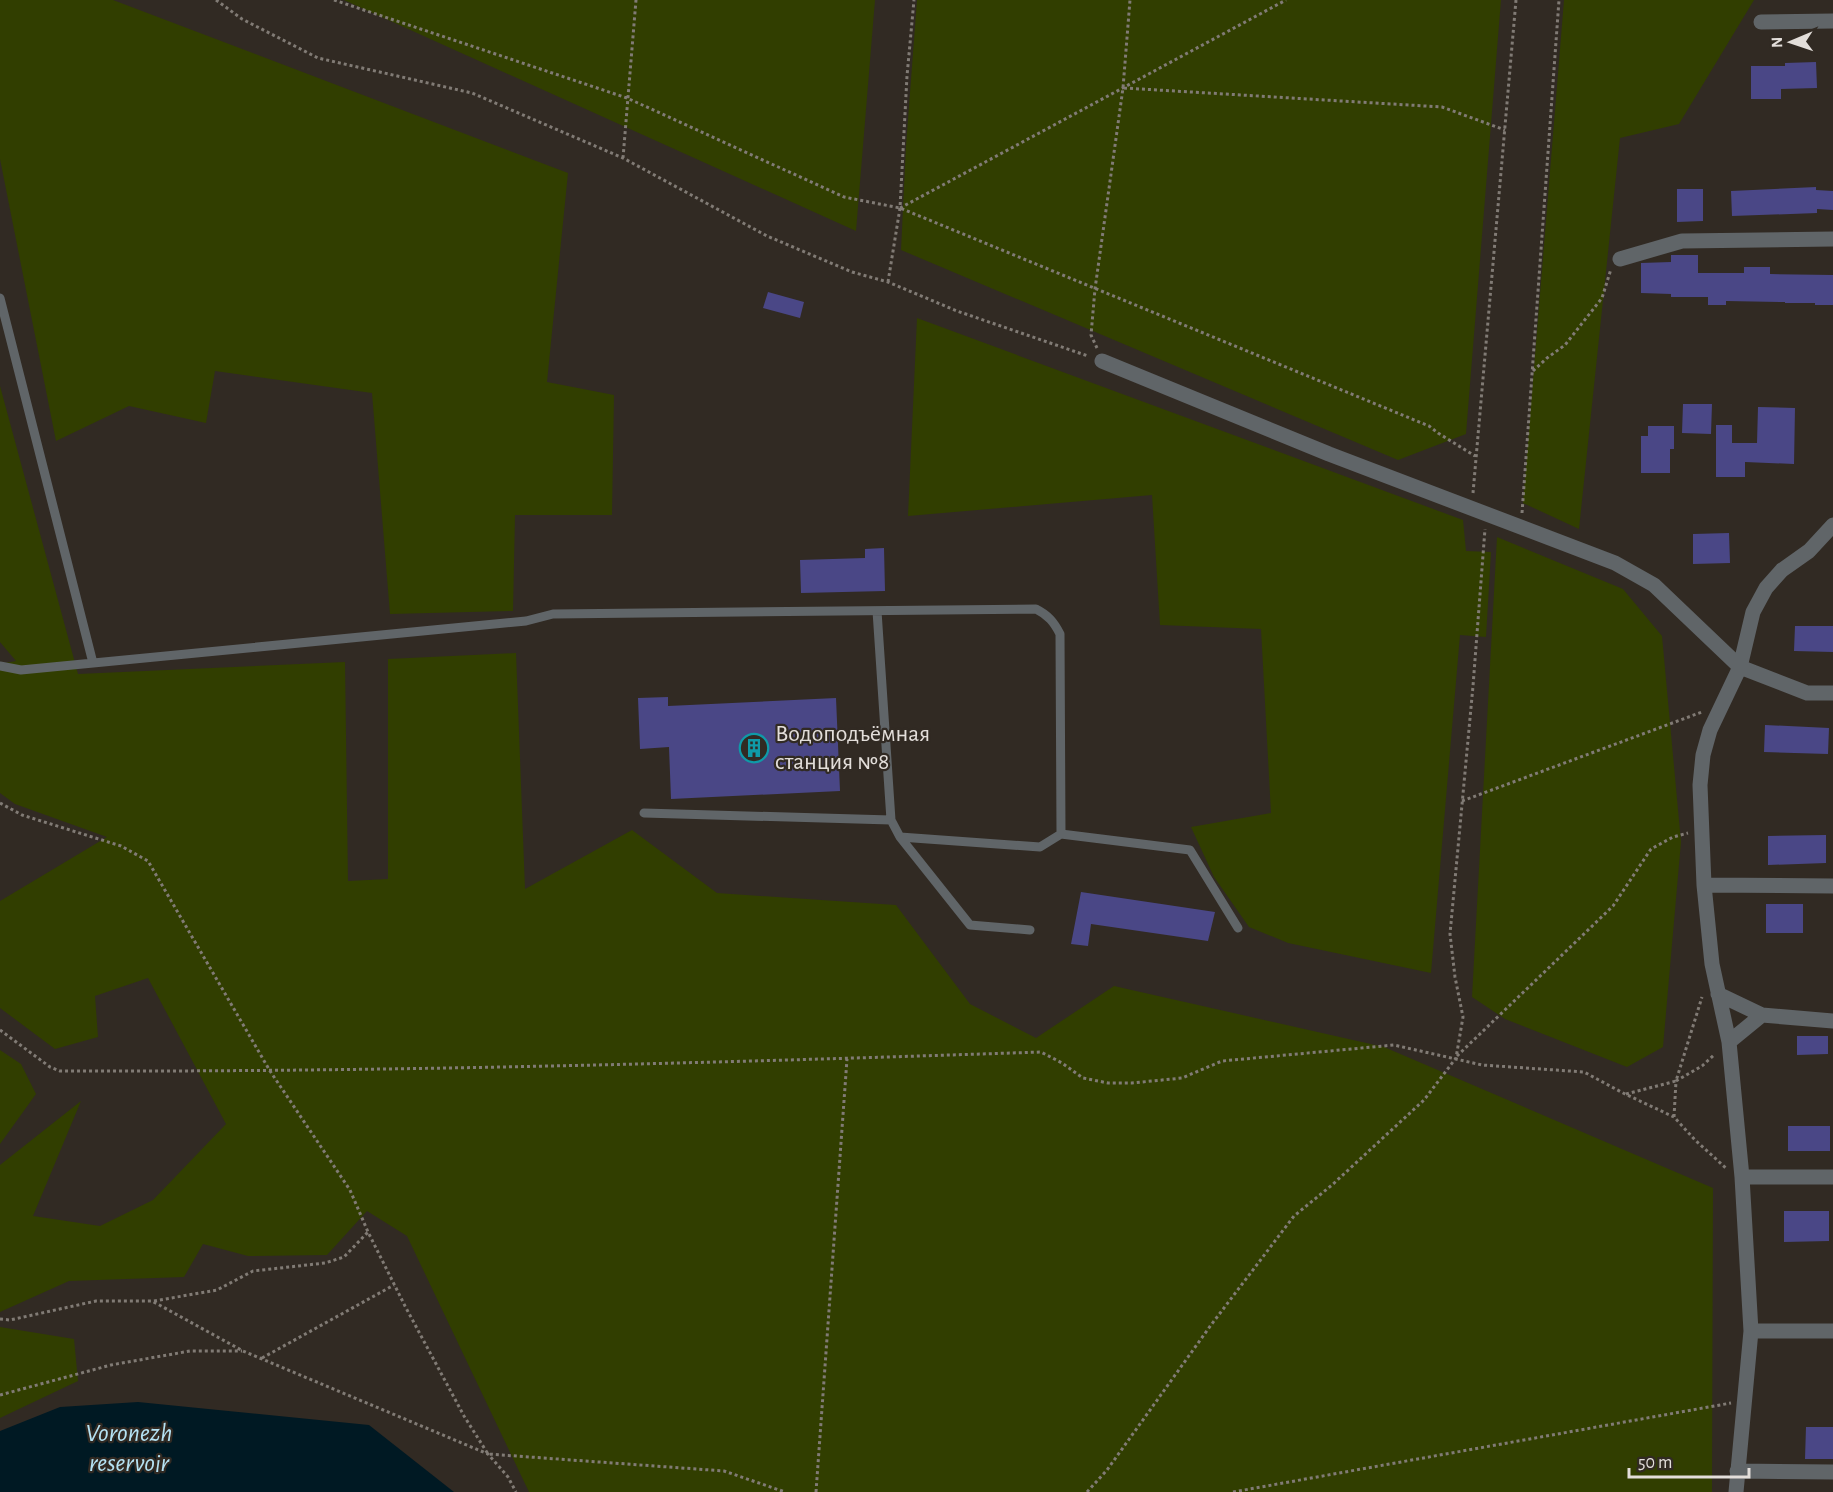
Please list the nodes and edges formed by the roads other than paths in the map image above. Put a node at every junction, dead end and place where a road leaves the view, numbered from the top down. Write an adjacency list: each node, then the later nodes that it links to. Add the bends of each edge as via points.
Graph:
1 (1833, 21): 2 (street)
2 (1761, 22)
3 (1833, 239): 4 (street, via 1682,241)
4 (1620, 259)
5 (0, 298): 9 (lane)
6 (1102, 361): 11 (street, via 1329,454 1615,563 1654,585)
7 (1833, 525): 11 (street, via 1766,588 1753,612)
8 (877, 611): 9 (lane, via 553,614 526,621); 14 (lane); 15 (lane, via 1036,609 1054,622 1060,634)
9 (93, 663): 10 (lane, via 21,670)
10 (0, 666)
11 (1740, 667): 12 (street, via 1807,693); 17 (street, via 1720,705 1703,755 1700,785)
12 (1833, 693)
13 (644, 813): 14 (lane)
14 (891, 820): 16 (lane)
15 (1061, 834): 16 (lane, via 1040,847); 19 (lane, via 1190,850)
16 (900, 837): 20 (lane, via 970,925)
17 (1704, 885): 18 (street); 21 (street, via 1712,964)
18 (1833, 886)
19 (1238, 928)
20 (1030, 930)
21 (1710, 995): 22 (street); 24 (street)
22 (1762, 1015): 23 (street); 24 (street)
23 (1833, 1021)
24 (1729, 1042): 25 (street)
25 (1742, 1177): 26 (street); 27 (street)
26 (1833, 1177)
27 (1751, 1331): 28 (street); 29 (street)
28 (1833, 1332)
29 (1737, 1471): 30 (street); 31 (street)
30 (1833, 1472)
31 (1736, 1492)

